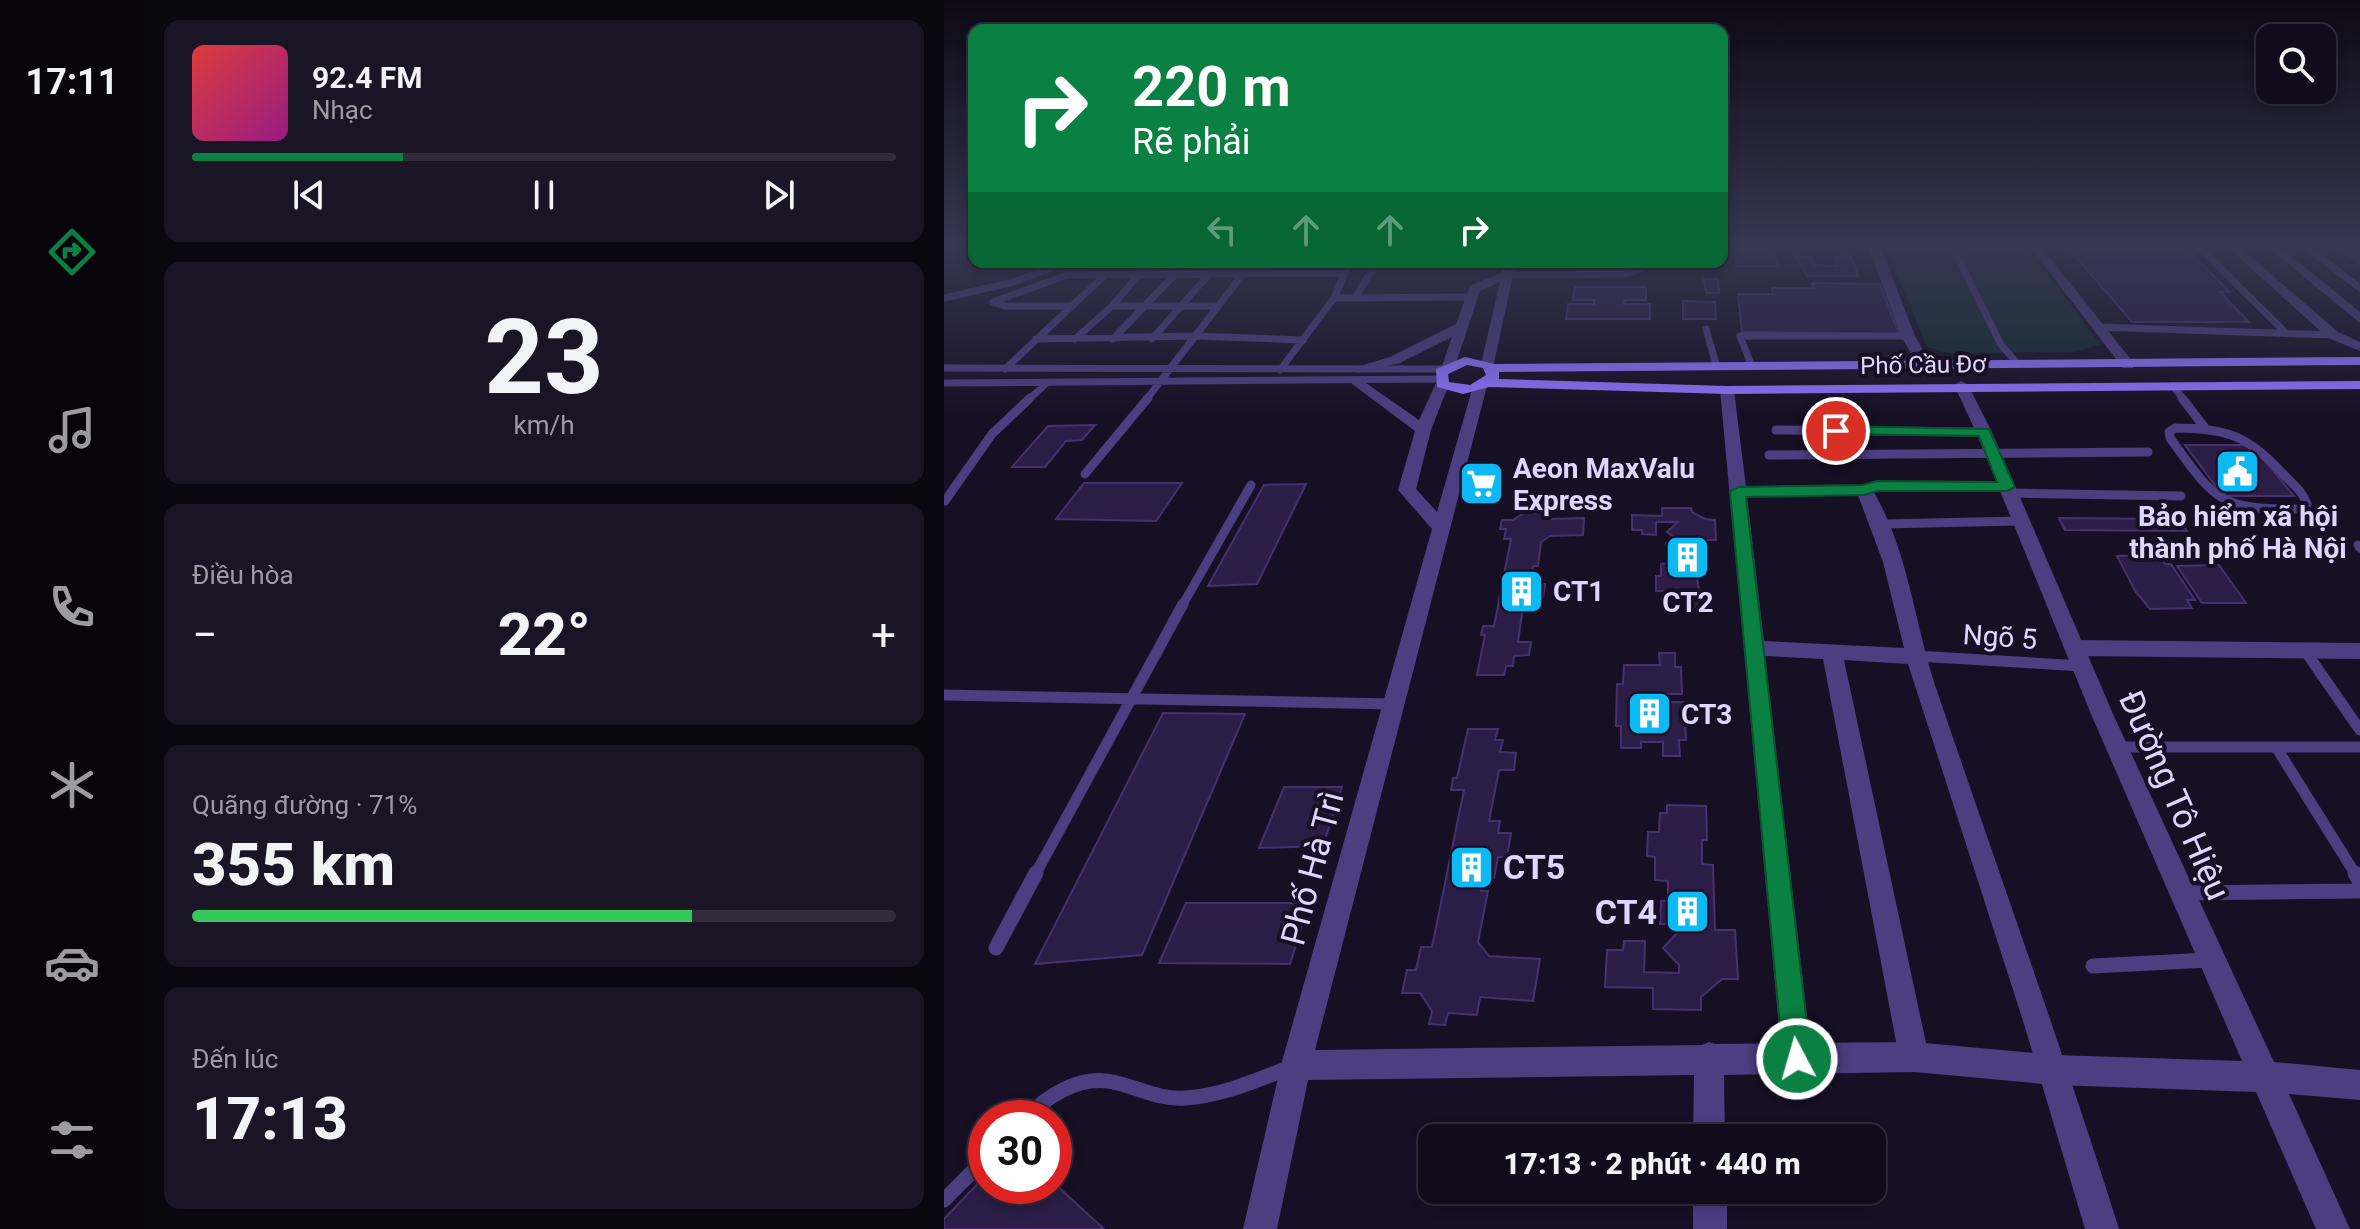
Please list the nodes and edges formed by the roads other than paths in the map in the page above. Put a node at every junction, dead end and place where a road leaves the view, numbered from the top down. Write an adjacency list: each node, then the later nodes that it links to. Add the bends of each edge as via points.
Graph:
1 (997, 300): 17 (lane, via 993,302 1004,306)
2 (1078, 300): 17 (lane)
3 (1117, 300): 18 (lane)
4 (1149, 300): 19 (lane)
5 (1185, 300): 16 (lane)
6 (1222, 300): 20 (lane)
7 (1332, 300): 33 (lane)
8 (1471, 300): 22 (street)
9 (1502, 300): 42 (street)
10 (1895, 300): 28 (street)
11 (1979, 300): 40 (lane, via 2001,345)
12 (2077, 300): 23 (street)
13 (2253, 300): 25 (lane)
14 (2294, 300): 26 (street)
15 (2337, 300): 21 (street)
16 (1182, 304): 19 (lane); 20 (lane); 32 (lane)
17 (1072, 306): 29 (lane)
18 (1112, 306): 19 (lane); 30 (lane)
19 (1143, 306): 31 (lane)
20 (1217, 306): 27 (lane)
21 (2360, 319)
22 (1463, 326): 47 (street); 48 (street)
23 (2098, 327): 25 (lane); 41 (street)
24 (1706, 329): 36 (lane)
25 (2286, 333): 26 (lane)
26 (2333, 335): 34 (street)
27 (1194, 336): 32 (lane); 33 (lane); 45 (lane)
28 (1908, 336): 37 (lane, via 1740,336); 38 (street)
29 (1036, 339): 30 (lane); 44 (lane)
30 (1075, 339): 31 (lane)
31 (1113, 339): 32 (lane)
32 (1152, 339)
33 (1303, 340): 46 (lane)
34 (2360, 361): 35 (main road, Phố Cầu Đơ)
35 (2296, 362): 41 (main road, Phố Cầu Đơ); 57 (main road, via 2315,366 2329,378)
36 (1716, 364): 37 (main road, Phố Cầu Đơ); 42 (main road, Phố Cầu Đơ)
37 (1751, 364): 38 (main road, Phố Cầu Đơ)
38 (1924, 364): 39 (main road, Phố Cầu Đơ); 53 (main road); 55 (main road)
39 (1985, 364): 40 (main road, Phố Cầu Đơ); 53 (main road)
40 (2018, 364): 41 (main road, Phố Cầu Đơ)
41 (2128, 365)
42 (1490, 366): 47 (main road, Phố Cầu Đơ, via 1474,361); 52 (main road, via 1494,376)
43 (944, 368): 44 (lane)
44 (1005, 369): 45 (lane)
45 (1172, 369): 46 (lane); 49 (lane)
46 (1280, 370): 48 (lane)
47 (1443, 374): 48 (lane); 52 (main road, Phố Cầu Đơ, via 1455,389); 60 (street)
48 (1359, 375): 49 (lane); 60 (street)
49 (1158, 382): 51 (lane); 66 (lane)
50 (944, 383): 51 (lane)
51 (1047, 383): 72 (lane, via 992,434)
52 (1484, 385): 58 (main road, Phố Cầu Đơ); 75 (street, Phố Hà Trì)
53 (1961, 385): 55 (main road, Phố Cầu Đơ); 56 (main road, Phố Cầu Đơ); 62 (street, Đường Tô Hiệu)
54 (2360, 385): 57 (main road, Phố Cầu Đơ)
55 (1909, 386): 58 (main road, Phố Cầu Đơ)
56 (2173, 386): 57 (main road, Phố Cầu Đơ); 59 (lane)
57 (2318, 386)
58 (1727, 390): 70 (street)
59 (2205, 428): 59 (lane, via 2169,432 2217,501 2239,509 2301,509 2307,504 2247,437)
60 (1423, 430): 75 (street, via 1407,490)
61 (1776, 430): 62 (lane)
62 (1984, 432): 65 (street, Đường Tô Hiệu)
63 (2148, 452): 65 (lane)
64 (1769, 455): 65 (lane)
65 (1994, 456): 69 (street, Đường Tô Hiệu)
66 (1085, 474)
67 (1251, 485): 83 (lane)
68 (1864, 490): 69 (lane); 70 (street); 74 (street)
69 (2008, 490): 71 (lane); 73 (street, Đường Tô Hiệu)
70 (1738, 492): 76 (street)
71 (2181, 496)
72 (945, 501)
73 (2020, 521): 74 (lane); 81 (street, Đường Tô Hiệu)
74 (1882, 524): 80 (street)
75 (1441, 528): 84 (street, Phố Hà Trì)
76 (1755, 648): 77 (street); 97 (street)
77 (1832, 651): 80 (street); 96 (street)
78 (2360, 651): 79 (street)
79 (2306, 652): 81 (street); 85 (lane)
80 (1915, 656): 81 (lane, Ngõ 5); 99 (street)
81 (2078, 657): 86 (street, Đường Tô Hiệu)
82 (944, 695): 83 (lane)
83 (1129, 699): 84 (lane); 92 (lane)
84 (1393, 704): 98 (street, Phố Hà Trì)
85 (2360, 730)
86 (2116, 747): 87 (lane); 91 (street, Đường Tô Hiệu)
87 (2276, 747): 88 (lane); 89 (lane)
88 (2360, 747)
89 (2360, 882)
90 (2360, 891): 91 (lane)
91 (2181, 893): 93 (street, Đường Tô Hiệu)
92 (996, 948)
93 (2210, 960): 94 (lane); 100 (street, Đường Tô Hiệu)
94 (2093, 966)
95 (1709, 1057): 97 (street); 98 (street); 103 (street)
96 (1914, 1057): 97 (street); 99 (street)
97 (1797, 1059)
98 (1296, 1065): 102 (lane, via 1184,1098 1112,1082 1071,1086); 107 (street, Phố Hà Trì)
99 (2055, 1070): 100 (street); 109 (street)
100 (2266, 1077): 101 (street); 110 (street, Đường Tô Hiệu)
101 (2360, 1085)
102 (1046, 1100)
103 (1709, 1124)
104 (968, 1176): 105 (lane)
105 (944, 1200)
106 (1710, 1204): 108 (street)
107 (1260, 1229)
108 (1710, 1229)
109 (2102, 1229)
110 (2333, 1229)

